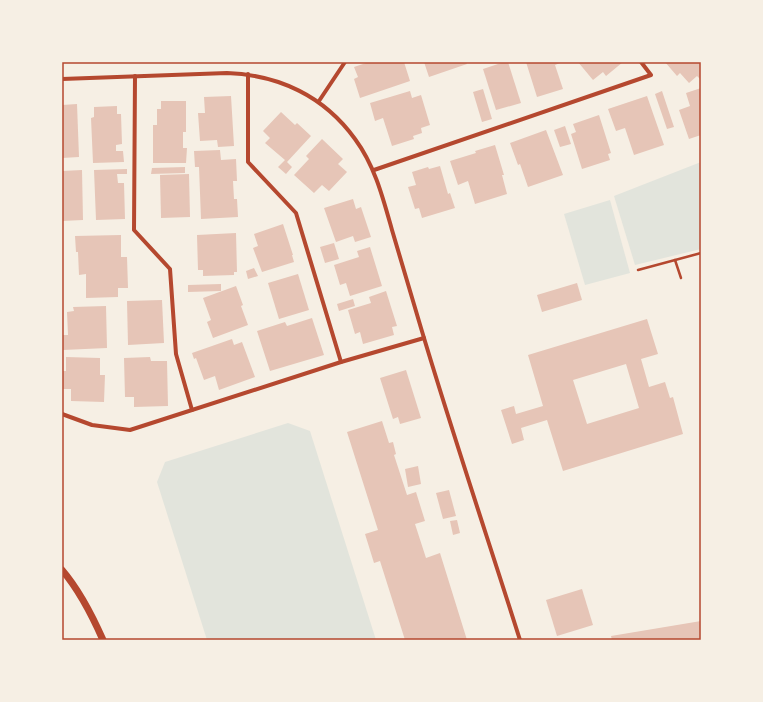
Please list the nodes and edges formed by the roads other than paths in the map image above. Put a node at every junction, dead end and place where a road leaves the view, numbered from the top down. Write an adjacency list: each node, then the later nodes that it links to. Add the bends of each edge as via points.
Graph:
1 (345, 62): 6 (street)
2 (641, 62): 7 (street, via 651,75)
3 (248, 74): 4 (street); 6 (street, via 270,78); 9 (street, via 248,162 296,213)
4 (135, 76): 5 (street); 10 (street, via 134,230 170,269 176,354)
5 (62, 79)
6 (319, 101): 7 (street, via 355,139)
7 (374, 170): 8 (street)
8 (424, 338): 9 (street); 14 (street)
9 (341, 362): 10 (street)
10 (192, 410): 11 (street, via 130,430 92,425)
11 (62, 414)
12 (62, 570): 13 (street, via 91,612)
13 (103, 640)
14 (520, 640)

